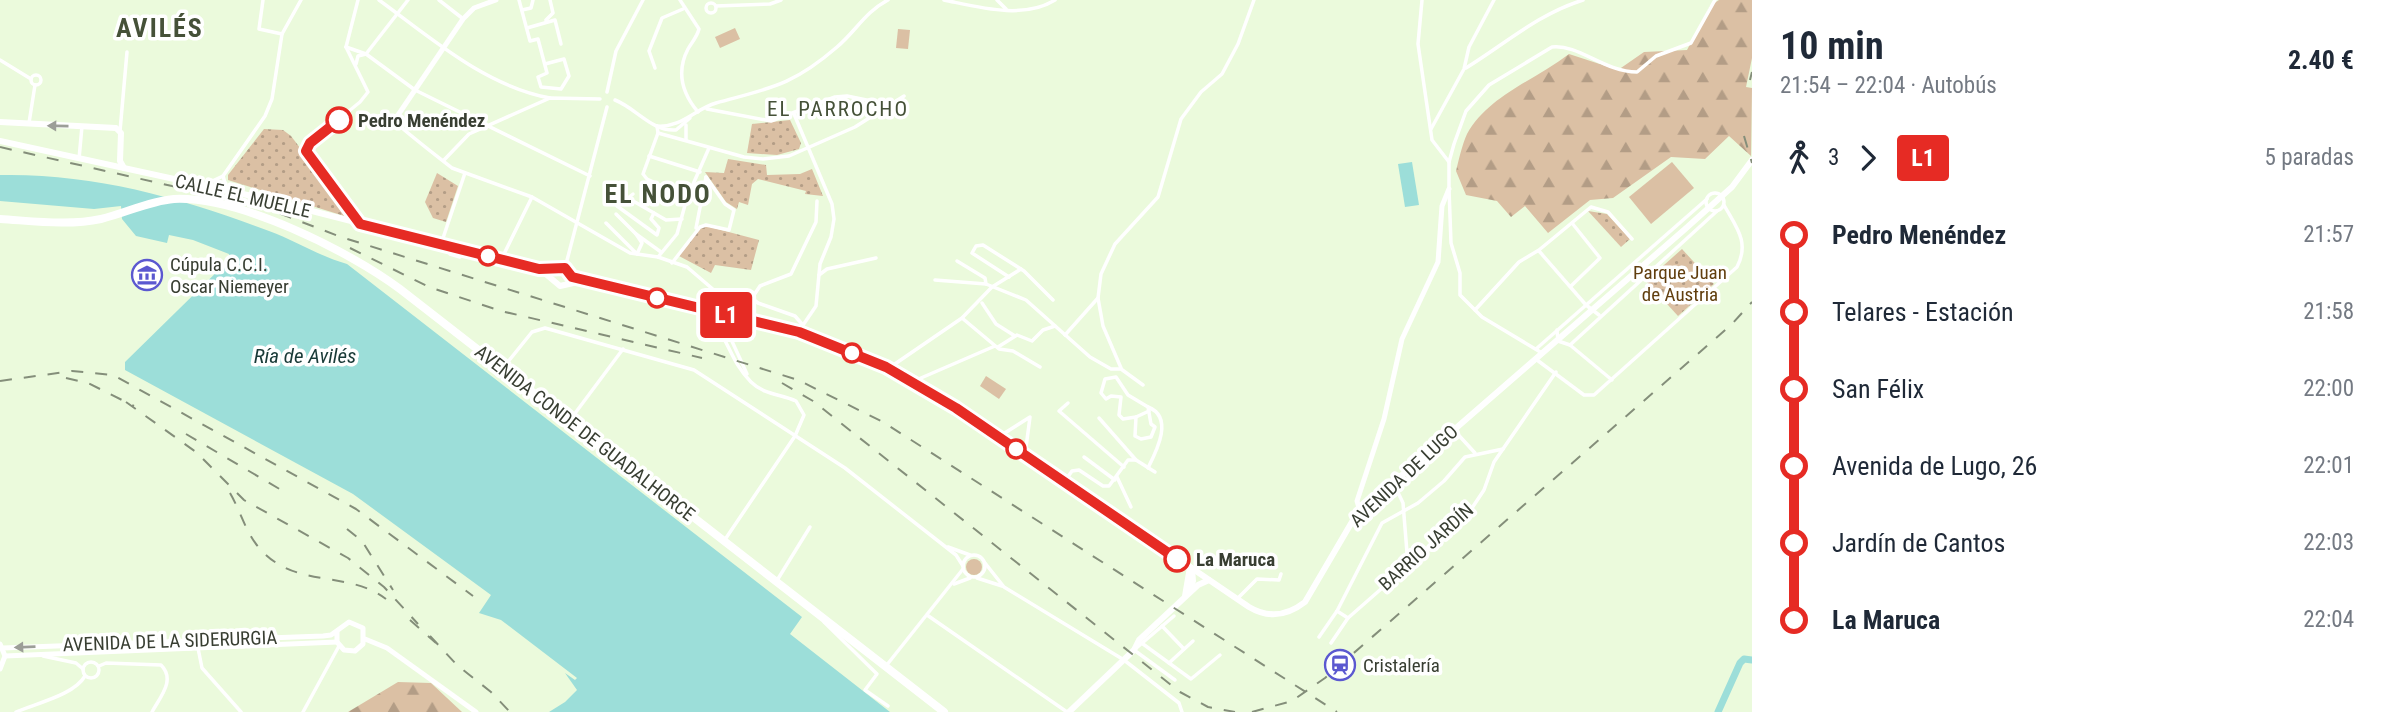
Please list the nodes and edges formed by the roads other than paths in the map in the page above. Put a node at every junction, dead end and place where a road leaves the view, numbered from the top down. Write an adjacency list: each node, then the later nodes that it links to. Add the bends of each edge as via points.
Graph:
1 (263, 0): 32 (street, via 259,29)
2 (301, 0): 32 (street)
3 (358, 0): 35 (street)
4 (379, 0): 28 (street)
5 (408, 0): 28 (street)
6 (439, 0): 29 (street)
7 (496, 0): 29 (street, via 474,8)
8 (519, 0): 26 (street)
9 (533, 0): 26 (street, via 531,8)
10 (550, 0): 30 (street, via 553,13)
11 (643, 0): 46 (street, via 616,51)
12 (680, 0): 25 (street)
13 (781, 0): 23 (street)
14 (888, 0): 52 (street, via 863,17 840,45 807,71 780,86)
15 (944, 0): 24 (street)
16 (997, 0): 24 (street); 27 (street)
17 (1055, 0): 27 (street, via 1041,8)
18 (1254, 0): 136 (street, via 1222,74 1181,119 1158,197 1115,244 1101,274)
19 (1422, 0): 69 (street, via 1418,44)
20 (1494, 0): 42 (street, via 1469,47)
21 (1583, 0): 42 (street, via 1532,21)
22 (1714, 0): 82 (street, via 1691,43 1656,56 1637,72 1608,69 1558,46 1519,65 1489,85 1466,111)
23 (716, 6)
24 (992, 8): 27 (street)
25 (683, 9): 41 (street, via 662,18 649,51); 58 (street, via 699,31 680,75)
26 (522, 10): 31 (street)
27 (1008, 10)
28 (397, 13): 34 (street); 37 (street)
29 (463, 19): 34 (street)
30 (545, 20)
31 (526, 28): 33 (street, via 555,20); 39 (street, via 530,41 538,39)
32 (282, 34): 88 (street, via 267,113)
33 (561, 44)
34 (444, 46): 45 (street); 47 (street, via 497,82)
35 (346, 47): 37 (street); 40 (street)
36 (127, 52): 71 (street)
37 (366, 54): 40 (street, via 358,56); 45 (street)
38 (0, 60): 43 (street)
39 (545, 64): 39 (street, via 547,73 538,77 541,87 561,89 569,76 564,60)
40 (355, 66): 111 (street, via 368,92 306,151)
41 (655, 68)
42 (1464, 69): 69 (street)
43 (31, 79): 44 (street); 44 (street, via 35,75 40,78)
44 (35, 85): 64 (street)
45 (415, 90): 62 (street); 66 (street)
46 (607, 92): 50 (street); 51 (street)
47 (530, 94): 49 (street); 56 (street)
48 (904, 96): 53 (street)
49 (550, 98): 50 (street); 56 (street)
50 (600, 99): 54 (street)
51 (615, 100): 54 (street); 67 (street)
52 (715, 103): 55 (street); 57 (street)
53 (891, 105): 59 (street, via 835,97); 77 (street)
54 (607, 107): 89 (street)
55 (705, 108): 57 (street); 58 (street)
56 (526, 109): 60 (street)
57 (717, 111): 59 (street, via 771,121)
58 (696, 114): 61 (street); 68 (street)
59 (794, 114): 77 (street)
60 (502, 120): 66 (street); 73 (street, via 500,128)
61 (688, 120): 70 (street); 74 (street)
62 (394, 121): 81 (street)
63 (0, 122): 64 (main road)
64 (29, 125): 65 (main road, one-way to 64)
65 (82, 126): 71 (main road); 80 (street)
66 (488, 126): 73 (street); 81 (street, via 469,134)
67 (657, 126): 68 (street); 70 (street); 72 (street)
68 (671, 126): 70 (street)
69 (1431, 129): 82 (street, via 1432,140)
70 (676, 130): 74 (street)
71 (120, 131): 78 (main road)
72 (658, 133): 74 (street); 79 (street)
73 (505, 134): 89 (street)
74 (686, 140): 76 (street)
75 (0, 141): 80 (main road, CALLE EL MUELLE)
76 (709, 148): 77 (street, via 763,159); 87 (street)
77 (806, 149): 126 (street, via 832,204 834,219)
78 (120, 156): 83 (main road); 85 (main road)
79 (649, 156): 87 (street); 97 (street, via 643,174 647,179)
80 (79, 159): 83 (main road, CALLE EL MUELLE)
81 (444, 160): 86 (street)
82 (1449, 162): 92 (street)
83 (101, 163): 85 (main road, CALLE EL MUELLE)
84 (1750, 164): 95 (main road, AVENIDA DE LUGO)
85 (125, 170): 91 (main road, CALLE EL MUELLE)
86 (465, 173): 96 (street); 115 (street)
87 (701, 173): 90 (street); 97 (street)
88 (223, 176): 91 (street); 93 (street)
89 (590, 176): 108 (street)
90 (706, 177): 112 (street); 112 (street, via 734,210 729,230 706,225)
91 (201, 185): 93 (main road, CALLE EL MUELLE)
92 (1449, 189): 141 (street, via 1451,243 1460,274 1460,295); 190 (street, via 1442,206 1438,262 1402,339 1384,419 1357,501)
93 (227, 190): 111 (main road, CALLE EL MUELLE)
94 (633, 194): 104 (street, via 628,198)
95 (1722, 196): 98 (street, via 1713,194); 100 (street); 102 (main road, AVENIDA DE LUGO)
96 (532, 197): 108 (street); 120 (street)
97 (687, 198): 107 (street)
98 (1707, 199): 102 (street); 139 (street)
99 (817, 201): 135 (street, via 816,222 792,274 760,286)
100 (1724, 205): 103 (street); 165 (street, via 1743,239 1737,267)
101 (617, 206): 104 (street, via 654,235 659,232 651,219)
102 (1708, 208): 103 (street); 140 (main road, AVENIDA DE LUGO)
103 (1717, 211): 143 (street)
104 (654, 213): 107 (street, via 666,220)
105 (615, 215): 113 (street)
106 (0, 219): 160 (highway, AVENIDA CONDE DE GUADALHORCE, via 74,222 159,201 199,202 265,219 371,270)
107 (682, 219): 118 (street, via 677,234)
108 (576, 223): 117 (street); 124 (street)
109 (606, 223): 117 (street)
110 (1572, 223): 114 (street, via 1591,207 1608,212); 116 (street); 132 (street, via 1600,255 1600,262)
111 (360, 224): 115 (main road, CALLE EL MUELLE)
112 (694, 233): 122 (street)
113 (636, 234): 117 (street, via 642,243); 118 (street)
114 (1632, 239)
115 (445, 245): 120 (main road, CALLE EL MUELLE)
116 (1539, 250): 132 (street); 141 (street, via 1519,262)
117 (637, 254): 118 (street)
118 (659, 255): 122 (street)
119 (876, 258): 126 (street)
120 (501, 259): 123 (main road, CALLE EL MUELLE)
121 (957, 261): 131 (street, via 985,278)
122 (672, 263): 135 (street, via 691,270 715,290)
123 (539, 269): 124 (main road); 128 (main road)
124 (562, 269): 128 (main road); 129 (main road)
125 (1021, 269): 127 (street); 127 (street, via 983,245 976,246 972,253); 137 (street)
126 (819, 275): 146 (street, via 816,306)
127 (1009, 277): 133 (street)
128 (554, 280): 129 (main road, via 560,286)
129 (570, 280): 134 (main road, AVENIDA DE LUGO)
130 (935, 281): 131 (street)
131 (986, 284): 133 (street)
132 (1571, 286): 139 (street)
133 (992, 287): 144 (street); 148 (street, via 1026,300)
134 (657, 298): 142 (main road, AVENIDA DE LUGO); 147 (street, via 698,312)
135 (752, 298): 146 (street, via 795,316)
136 (1098, 298): 151 (street); 163 (street, via 1102,326)
137 (1052, 300)
138 (982, 303): 152 (street, via 996,324)
139 (1586, 305): 140 (street); 149 (street)
140 (1594, 309): 143 (street); 153 (main road, AVENIDA DE LUGO)
141 (1475, 310): 157 (street)
142 (728, 315): 145 (main road, AVENIDA DE LUGO); 147 (street, via 717,316)
143 (1599, 315): 154 (street)
144 (962, 318): 155 (street); 161 (street)
145 (756, 323): 150 (main road, AVENIDA DE LUGO); 158 (street, via 727,323 725,331)
146 (802, 324): 150 (street)
147 (716, 326): 158 (street)
148 (1055, 326): 151 (street); 152 (street, via 1032,341)
149 (1557, 330): 153 (street); 157 (street)
150 (799, 332): 161 (main road, AVENIDA DE LUGO)
151 (1065, 335): 163 (street, via 1102,365)
152 (1015, 336): 155 (street)
153 (1558, 341): 154 (street); 157 (main road, AVENIDA DE LUGO)
154 (1570, 345): 165 (street)
155 (996, 347): 162 (street, via 1013,351); 166 (street)
156 (623, 349): 160 (street, via 539,328); 174 (street); 176 (street, via 694,370)
157 (1539, 351): 159 (main road, AVENIDA DE LUGO)
158 (735, 353): 176 (street, via 751,382 769,394 796,401 802,408 803,422)
159 (1535, 359): 164 (street); 175 (main road, AVENIDA DE LUGO)
160 (503, 368): 174 (highway, AVENIDA CONDE DE GUADALHORCE)
161 (889, 368): 166 (main road, AVENIDA DE LUGO)
162 (1040, 368)
163 (1121, 369): 167 (street)
164 (1556, 372): 165 (street, via 1590,397); 178 (street, BARRIO JARDÍN)
165 (1612, 380)
166 (913, 381): 177 (main road, AVENIDA DE LUGO)
167 (1143, 385)
168 (1127, 393): 169 (street); 169 (street, via 1116,377 1105,379 1101,393 1106,399); 171 (street)
169 (1121, 397): 172 (street, via 1119,415 1123,419)
170 (1068, 403): 183 (street, via 1059,411)
171 (1149, 409): 172 (street); 172 (street, via 1155,427 1151,437 1135,436); 184 (street, via 1160,415 1162,424)
172 (1136, 417)
173 (1099, 418): 182 (street)
174 (570, 420): 193 (highway, AVENIDA CONDE DE GUADALHORCE)
175 (1453, 429): 179 (street); 188 (main road, AVENIDA DE LUGO)
176 (795, 436): 193 (street); 194 (street, via 859,478)
177 (999, 437): 180 (main road, AVENIDA DE LUGO); 180 (street, via 1030,417)
178 (1503, 449): 179 (street); 198 (street, BARRIO JARDÍN, via 1470,511)
179 (1475, 453): 191 (street)
180 (1025, 455): 187 (main road, AVENIDA DE LUGO)
181 (1084, 457): 186 (street)
182 (1136, 460): 183 (street, via 1129,460); 184 (street)
183 (1124, 467): 186 (street)
184 (1148, 468): 185 (street)
185 (1155, 472)
186 (1116, 478): 187 (street, via 1103,486 1079,470 1072,471); 189 (street)
187 (1065, 482): 196 (main road, AVENIDA DE LUGO)
188 (1393, 482): 190 (main road, AVENIDA DE LUGO); 191 (street)
189 (1131, 507)
190 (1360, 511): 209 (main road, AVENIDA DE LUGO, via 1310,596 1296,610 1264,614)
191 (1403, 512): 198 (street); 210 (street, via 1381,523)
192 (810, 527): 204 (street)
193 (724, 541): 204 (highway, AVENIDA CONDE DE GUADALHORCE)
194 (943, 544): 195 (street); 199 (street)
195 (971, 555): 197 (street); 199 (street)
196 (1178, 559): 200 (main road, AVENIDA DE LUGO); 205 (main road)
197 (985, 563): 202 (street, via 982,574); 207 (street)
198 (1408, 565): 214 (street, BARRIO JARDÍN)
199 (963, 568): 202 (street); 206 (street)
200 (1191, 568): 203 (main road, AVENIDA DE LUGO); 205 (main road); 208 (main road, via 1193,581)
201 (1281, 574): 209 (street, via 1279,580 1258,579)
202 (974, 577): 206 (street); 207 (street)
203 (1209, 580): 208 (main road); 209 (main road, AVENIDA DE LUGO)
204 (776, 582): 213 (highway, AVENIDA CONDE DE GUADALHORCE)
205 (1188, 582): 208 (main road)
206 (953, 584): 211 (street)
207 (1004, 587): 230 (street)
208 (1184, 598): 220 (main road)
209 (1237, 599)
210 (1337, 611): 214 (street); 217 (street)
211 (927, 615): 233 (street); 245 (street)
212 (1174, 616): 215 (street)
213 (821, 617): 233 (highway, AVENIDA CONDE DE GUADALHORCE); 238 (street, via 877,674 865,690)
214 (1348, 618): 221 (street, BARRIO JARDÍN)
215 (1162, 626): 220 (street); 226 (street)
216 (337, 631): 218 (street, via 354,622 363,628); 222 (street); 223 (street, AVENIDA DE LA SIDERURGIA, one-way to 223, via 323,636)
217 (1320, 637)
218 (365, 639): 222 (street, via 355,651); 243 (street, via 387,648)
219 (1193, 641): 226 (street)
220 (1141, 642): 225 (main road); 231 (street)
221 (1331, 643)
222 (338, 644): 224 (street, AVENIDA DE LA SIDERURGIA); 242 (street)
223 (1, 646): 229 (street)
224 (198, 648): 227 (street, AVENIDA DE LA SIDERURGIA); 241 (street, via 202,668)
225 (1135, 649): 230 (main road); 237 (street)
226 (1184, 649): 231 (street)
227 (38, 655): 229 (street, AVENIDA DE LA SIDERURGIA); 235 (street, via 76,663)
228 (1220, 655): 231 (street, via 1191,679)
229 (5, 656): 234 (street)
230 (1124, 660): 245 (main road); 246 (street, via 1179,703)
231 (1169, 663)
232 (99, 666): 235 (street, via 88,663); 236 (street, via 96,677); 240 (street, via 161,665 168,682)
233 (886, 667): 244 (highway, AVENIDA CONDE DE GUADALHORCE)
234 (0, 669)
235 (83, 669): 236 (street)
236 (85, 676): 239 (street, via 81,683)
237 (1175, 680)
238 (888, 706)
239 (16, 712)
240 (152, 712)
241 (241, 712)
242 (303, 712)
243 (476, 712)
244 (944, 712)
245 (1068, 712)
246 (1182, 712)

